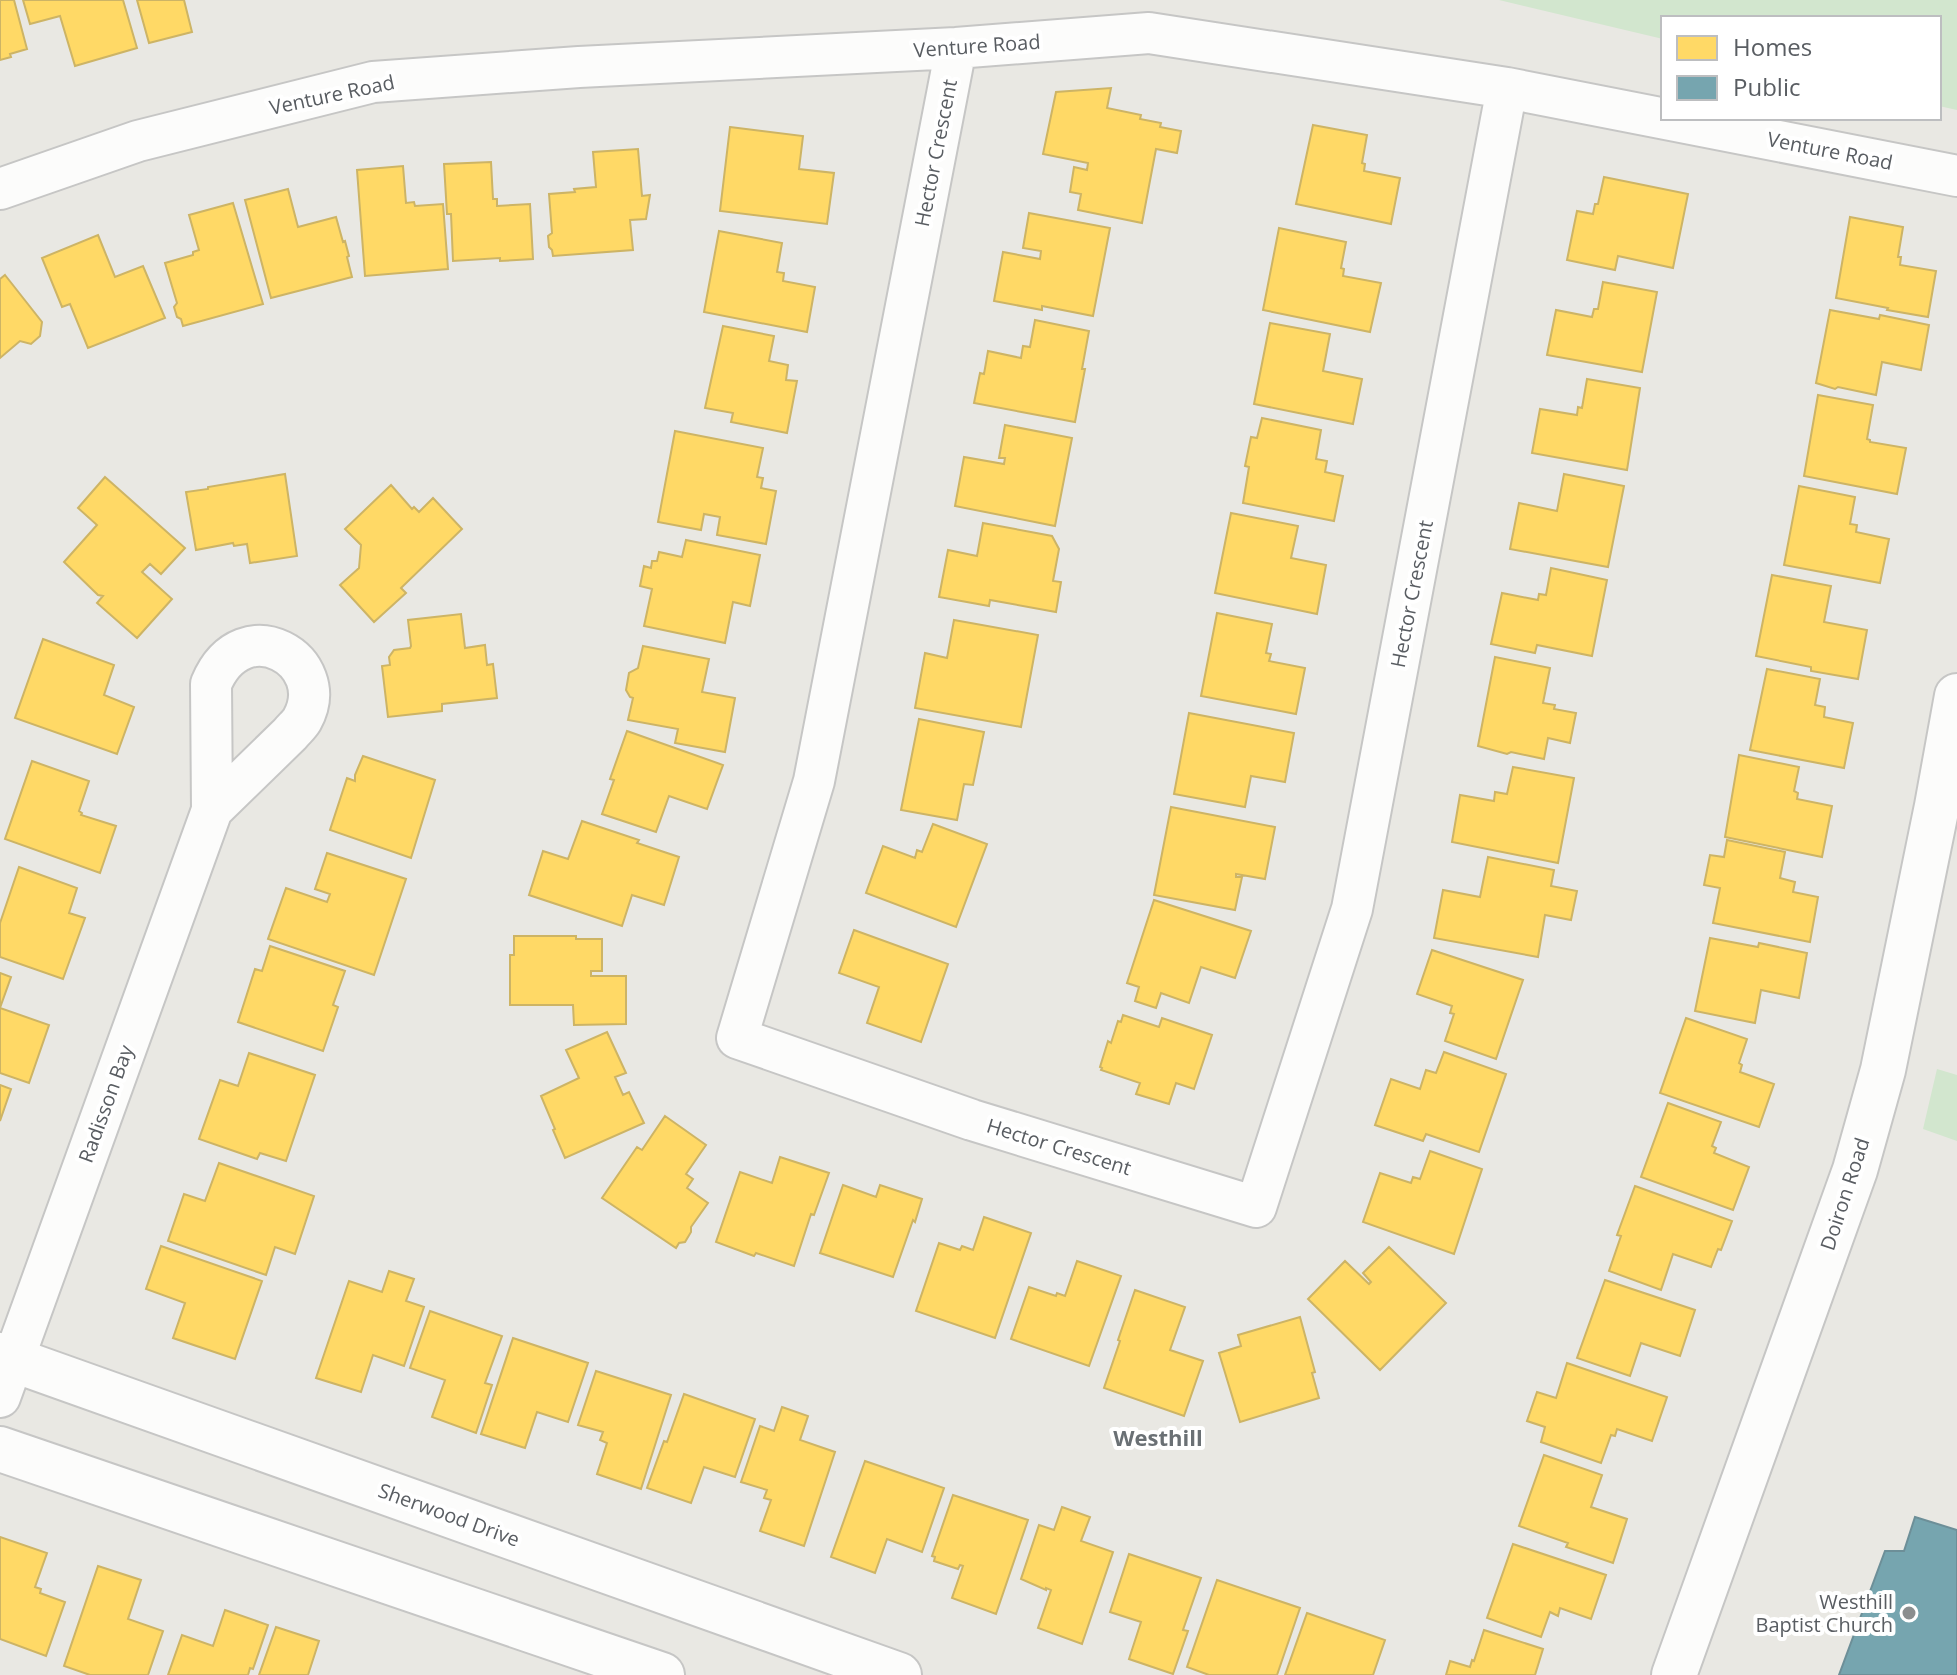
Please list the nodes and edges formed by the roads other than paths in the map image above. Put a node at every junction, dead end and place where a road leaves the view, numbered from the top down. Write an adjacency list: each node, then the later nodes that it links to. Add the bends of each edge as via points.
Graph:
1 (956, 48): 2 (street, Venture Road, via 1149,33); 2 (street, Hector Crescent, via 814,781 737,1038 972,1120 1256,1207 1352,909); 6 (street, Venture Road, via 373,82 138,141)
2 (1507, 88): 3 (street, Venture Road)
3 (1661, 118)
4 (1671, 120): 5 (street, Venture Road)
5 (1957, 176)
6 (0, 189)
7 (1957, 696): 8 (street, Doiron Road)
8 (1947, 809): 14 (street, Doiron Road, via 1855,1170)
9 (212, 810): 10 (street, Radisson Bay)
10 (5, 1370): 13 (street, Sherwood Drive)
11 (0, 1449): 12 (street)
12 (662, 1675)
13 (899, 1675)
14 (1674, 1675)

